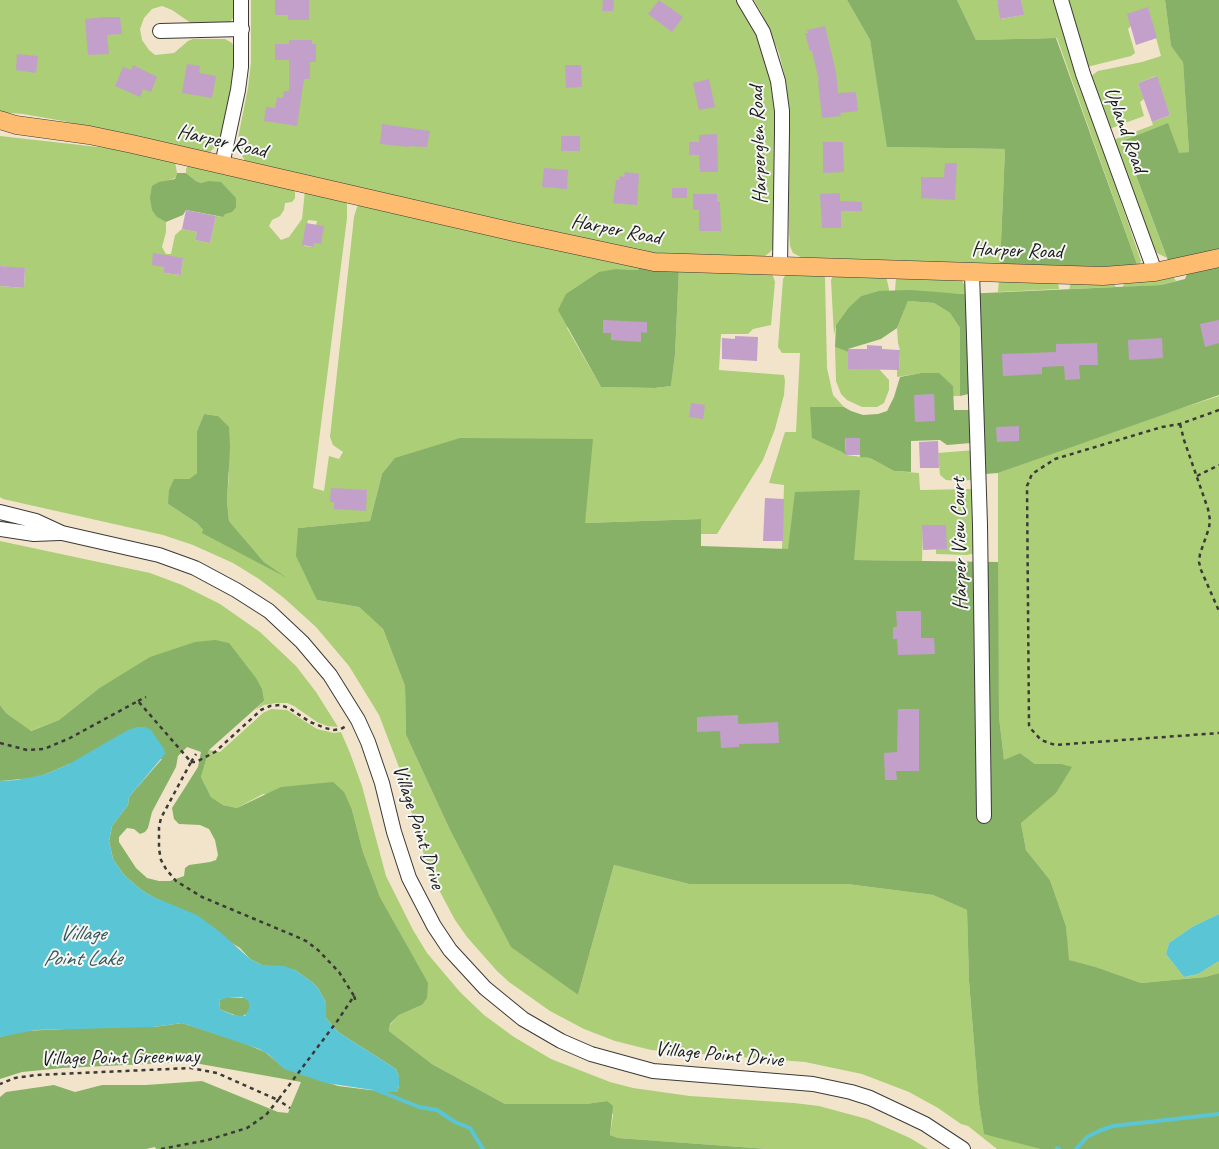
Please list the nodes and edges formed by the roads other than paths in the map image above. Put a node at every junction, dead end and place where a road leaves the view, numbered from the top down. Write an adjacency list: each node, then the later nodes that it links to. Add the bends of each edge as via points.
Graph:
1 (241, 0): 4 (street)
2 (744, 0): 9 (street, Harperglen Road, via 763,32 778,81 782,131)
3 (1061, 0): 10 (street, Upland Road, via 1083,74)
4 (242, 30): 5 (street); 7 (street, via 238,90)
5 (160, 31)
6 (5, 124): 7 (main road, Harper Road, via 97,137)
7 (222, 165): 9 (main road, Harper Road, via 654,262)
8 (1219, 258): 10 (main road, Harper Road)
9 (780, 265): 11 (main road, Harper Road)
10 (1155, 272): 11 (main road, Harper Road, via 1103,276)
11 (972, 273): 15 (street, Harper View Court)
12 (0, 512): 14 (street, Village Point Drive, via 36,521)
13 (0, 529): 14 (street, Village Point Drive, via 34,534)
14 (62, 533): 16 (street, Village Point Drive, via 159,555 195,568 269,611 302,642 330,675 358,720 382,783 409,878 423,906 450,950 464,966 523,1019 592,1054 653,1071 813,1084 851,1092 889,1106)
15 (984, 816)
16 (963, 1149)

